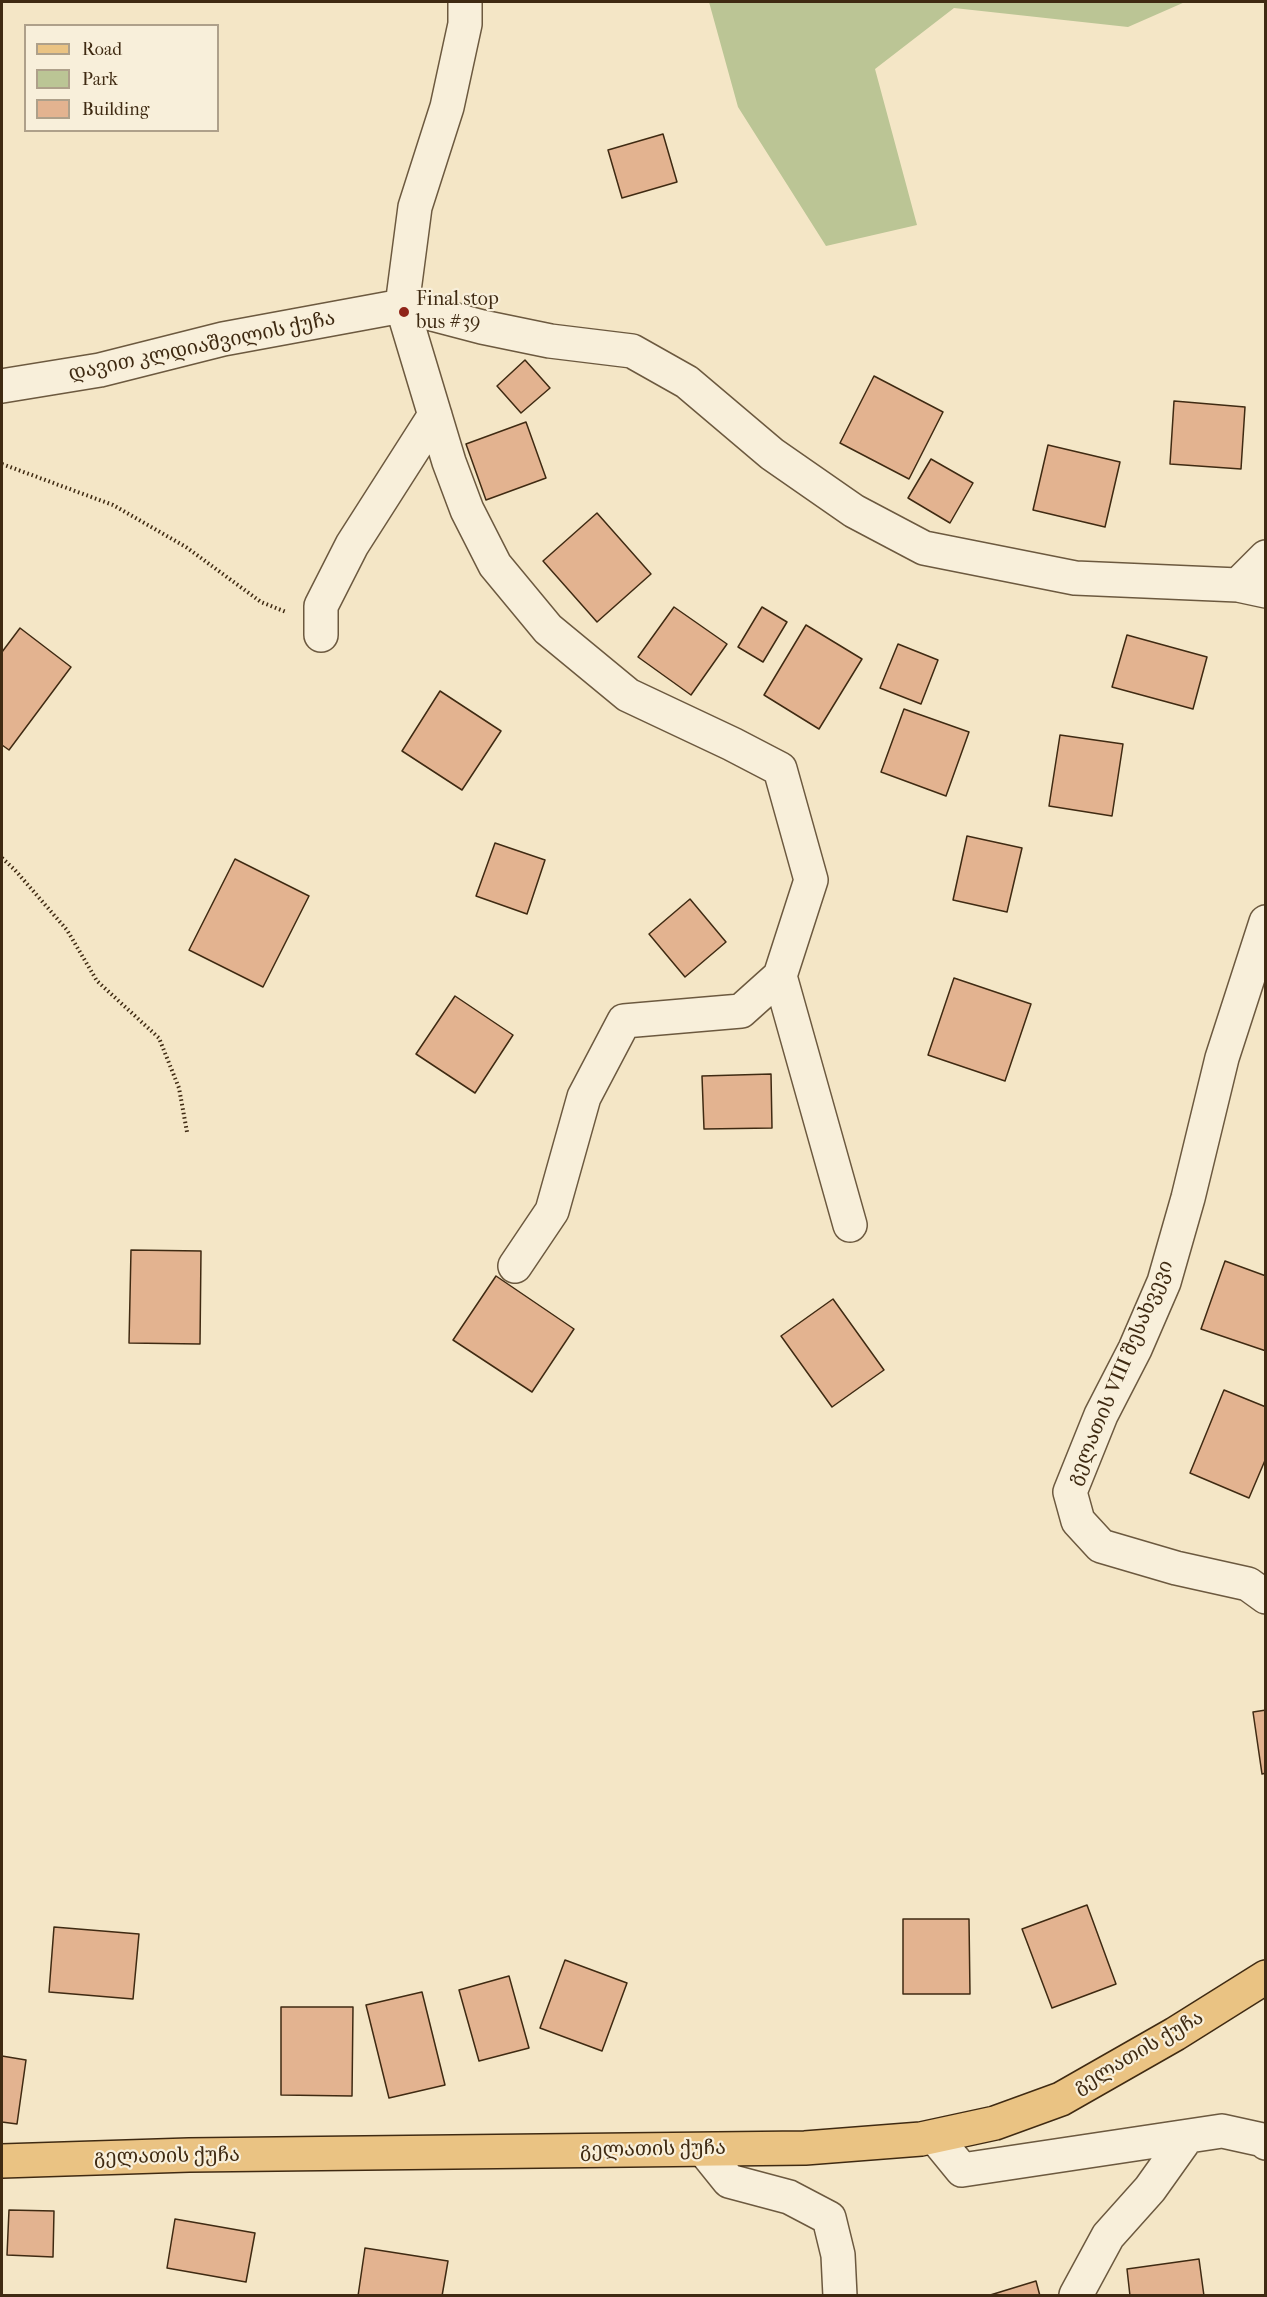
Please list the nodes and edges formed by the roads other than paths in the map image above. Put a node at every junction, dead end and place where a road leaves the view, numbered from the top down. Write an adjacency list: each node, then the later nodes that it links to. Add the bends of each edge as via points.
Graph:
1 (465, 2): 2 (street, via 465,24 447,107 415,207)
2 (402, 306): 3 (street, დავით კლდიაშვილის ქუჩა, via 223,339 100,370); 4 (street); 6 (street, დავით კლდიაშვილის ქუჩა, via 550,341 632,351 687,382 772,454 854,511 924,548 1075,578)
3 (2, 386)
4 (435, 415): 7 (street, via 379,500 326,595 321,606); 9 (street, via 467,510 495,565 548,629 628,695 780,769 811,880)
5 (1266, 557): 6 (street)
6 (1252, 588)
7 (321, 635)
8 (1266, 922): 12 (street, გელათის VIII შესახვევი, via 1222,1058 1164,1282 1101,1415 1070,1492 1077,1521 1101,1546 1248,1584)
9 (780, 976): 10 (street); 11 (street, via 741,1011 624,1021 584,1098 552,1211)
10 (850, 1225)
11 (515, 1266)
12 (1266, 1597)
13 (1266, 1977): 14 (main road, გელათის ქუჩა, via 1061,2099 995,2123)
14 (935, 2137): 15 (street, via 962,2170); 17 (main road, გელათის ქუჩა, via 805,2148)
15 (1187, 2137): 16 (street, via 1222,2132); 20 (street, via 1150,2189 1108,2236)
16 (1266, 2142)
17 (704, 2150): 18 (main road, გელათის ქუჩა); 19 (street, via 729,2181 789,2197 829,2218 838,2255)
18 (2, 2161)
19 (840, 2295)
20 (1076, 2295)

